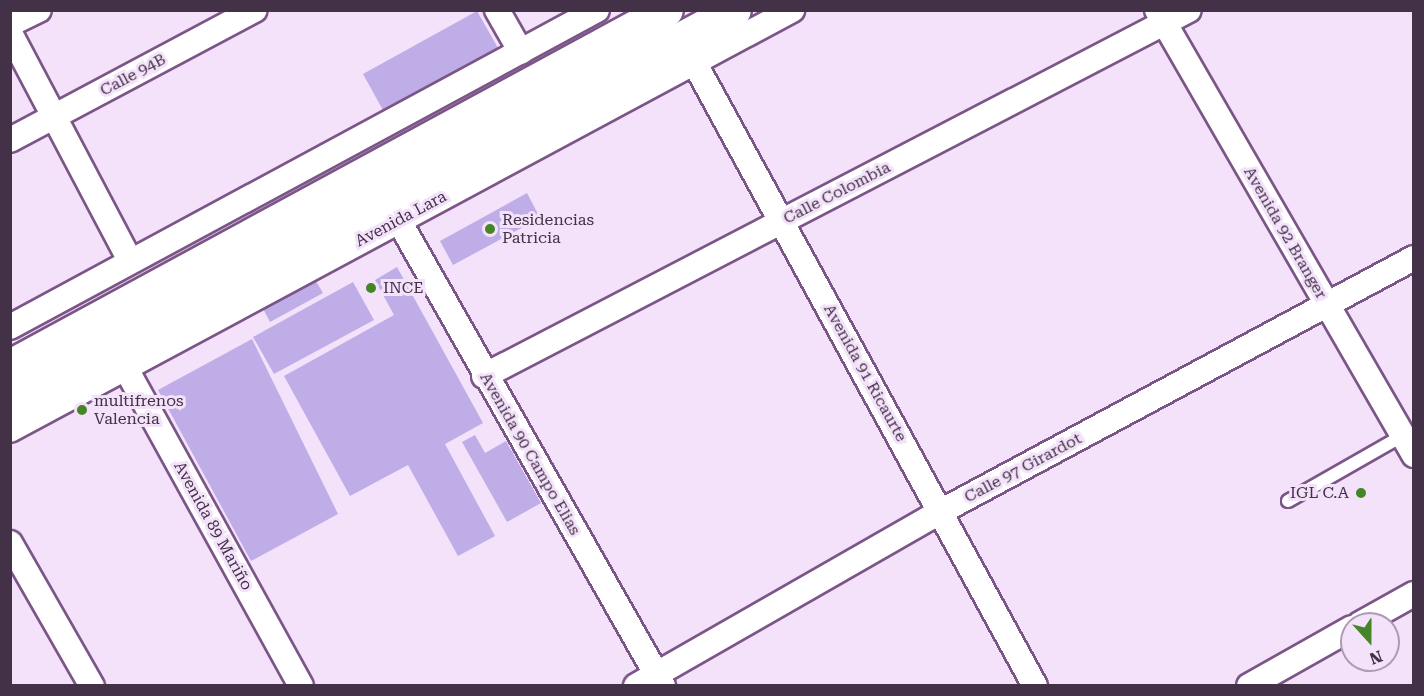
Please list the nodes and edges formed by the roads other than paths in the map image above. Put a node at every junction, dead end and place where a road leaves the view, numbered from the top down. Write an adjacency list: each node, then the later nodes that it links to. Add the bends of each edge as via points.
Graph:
1 (39, 10): 10 (street)
2 (255, 10): 14 (street, Calle 94B)
3 (497, 10): 12 (street)
4 (597, 10): 12 (street)
5 (666, 10): 22 (street)
6 (734, 10): 25 (street, Avenida Lara)
7 (792, 10): 13 (street, Avenida Lara)
8 (1189, 10): 9 (street, Calle Colombia)
9 (1161, 17): 17 (street, Calle Colombia); 20 (street, Avenida 92 Branger)
10 (10, 24)
11 (10, 33): 14 (street)
12 (521, 52): 19 (street)
13 (694, 62): 16 (street, Avenida Lara); 17 (street, Avenida 91 Ricaurte)
14 (54, 116): 15 (street, Calle 94B); 19 (street)
15 (10, 140)
16 (399, 221): 23 (street, Avenida Lara); 24 (street, Avenida 90 Campo Elias)
17 (782, 221): 24 (street, Calle Colombia); 29 (street, Avenida 91 Ricaurte)
18 (1413, 258): 20 (street, Calle 97 Girardot)
19 (130, 261): 21 (street)
20 (1328, 307): 27 (street, Avenida 92 Branger); 29 (street, Calle 97 Girardot)
21 (10, 327)
22 (10, 366)
23 (125, 367): 26 (street, Avenida Lara); 36 (street, Avenida 89 Mariño)
24 (484, 376): 34 (street, Avenida 90 Campo Elias)
25 (10, 400)
26 (10, 430)
27 (1408, 446): 28 (lane)
28 (1288, 501)
29 (940, 512): 34 (street, Calle 97 Girardot); 37 (street, Avenida 91 Ricaurte)
30 (10, 543): 35 (street)
31 (1413, 594): 32 (street)
32 (1381, 612)
33 (1340, 635): 38 (street)
34 (652, 682)
35 (92, 686)
36 (301, 686)
37 (1035, 686)
38 (1249, 686)

